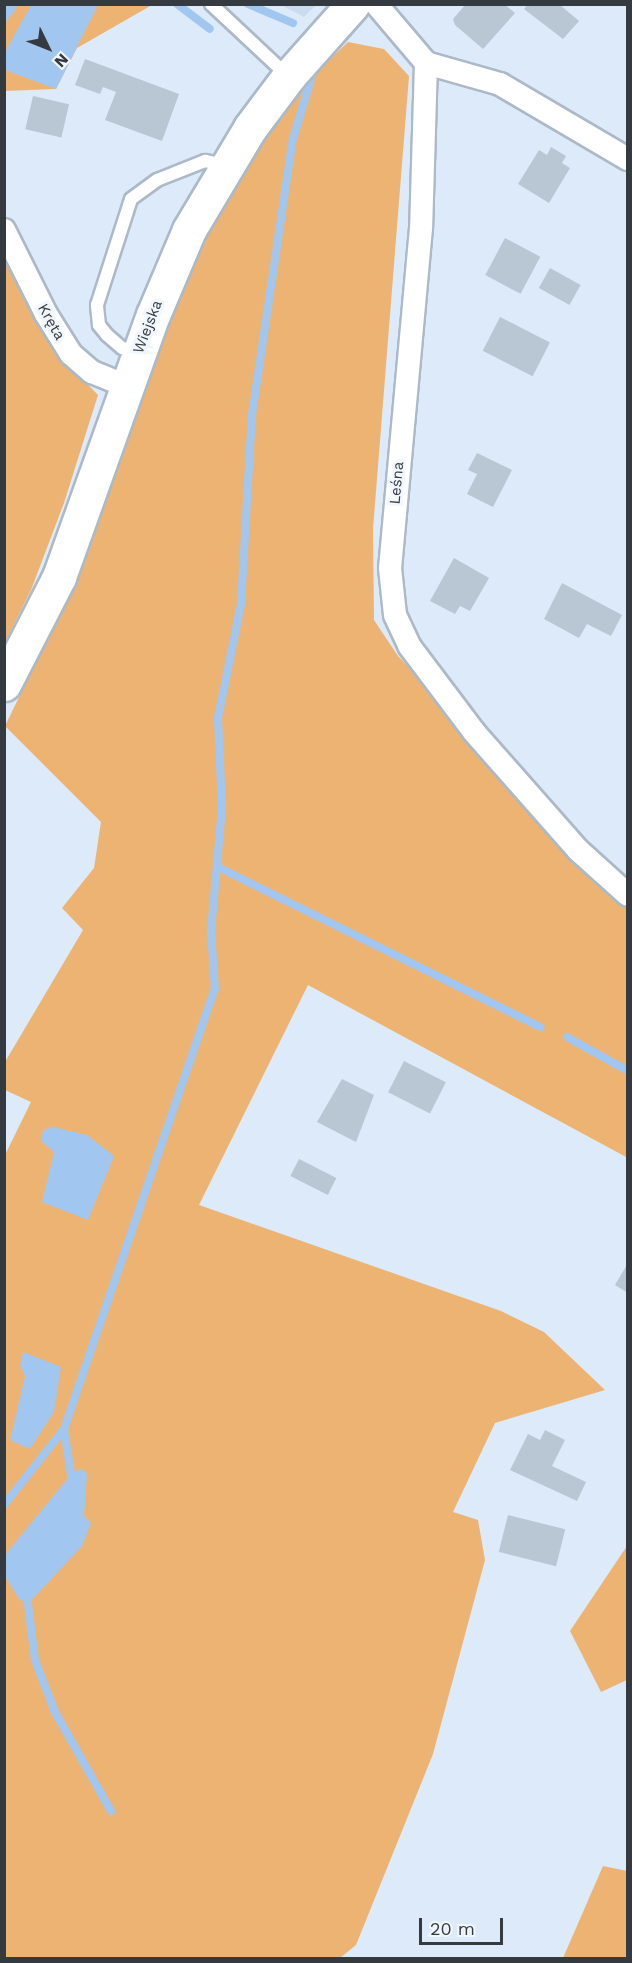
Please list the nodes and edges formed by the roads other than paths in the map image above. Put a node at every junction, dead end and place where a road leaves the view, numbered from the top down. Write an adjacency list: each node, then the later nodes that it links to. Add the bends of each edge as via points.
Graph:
1 (211, 4): 5 (lane)
2 (353, 4): 5 (street, Wiejska)
3 (376, 4): 4 (street)
4 (426, 63): 6 (street, via 500,84); 12 (street, Leśna, via 421,228 390,568 395,615 410,647 474,732 578,850)
5 (289, 76): 7 (street, Wiejska)
6 (627, 159)
7 (226, 165): 9 (street, Wiejska, via 181,248); 9 (lane, via 205,161 158,180 131,199 97,305 99,325 107,335 122,348)
8 (4, 230): 10 (street, Kręta, via 71,354 92,372)
9 (138, 354): 10 (street, Wiejska)
10 (127, 386): 11 (street, Wiejska, via 59,577)
11 (4, 684)
12 (627, 895)

